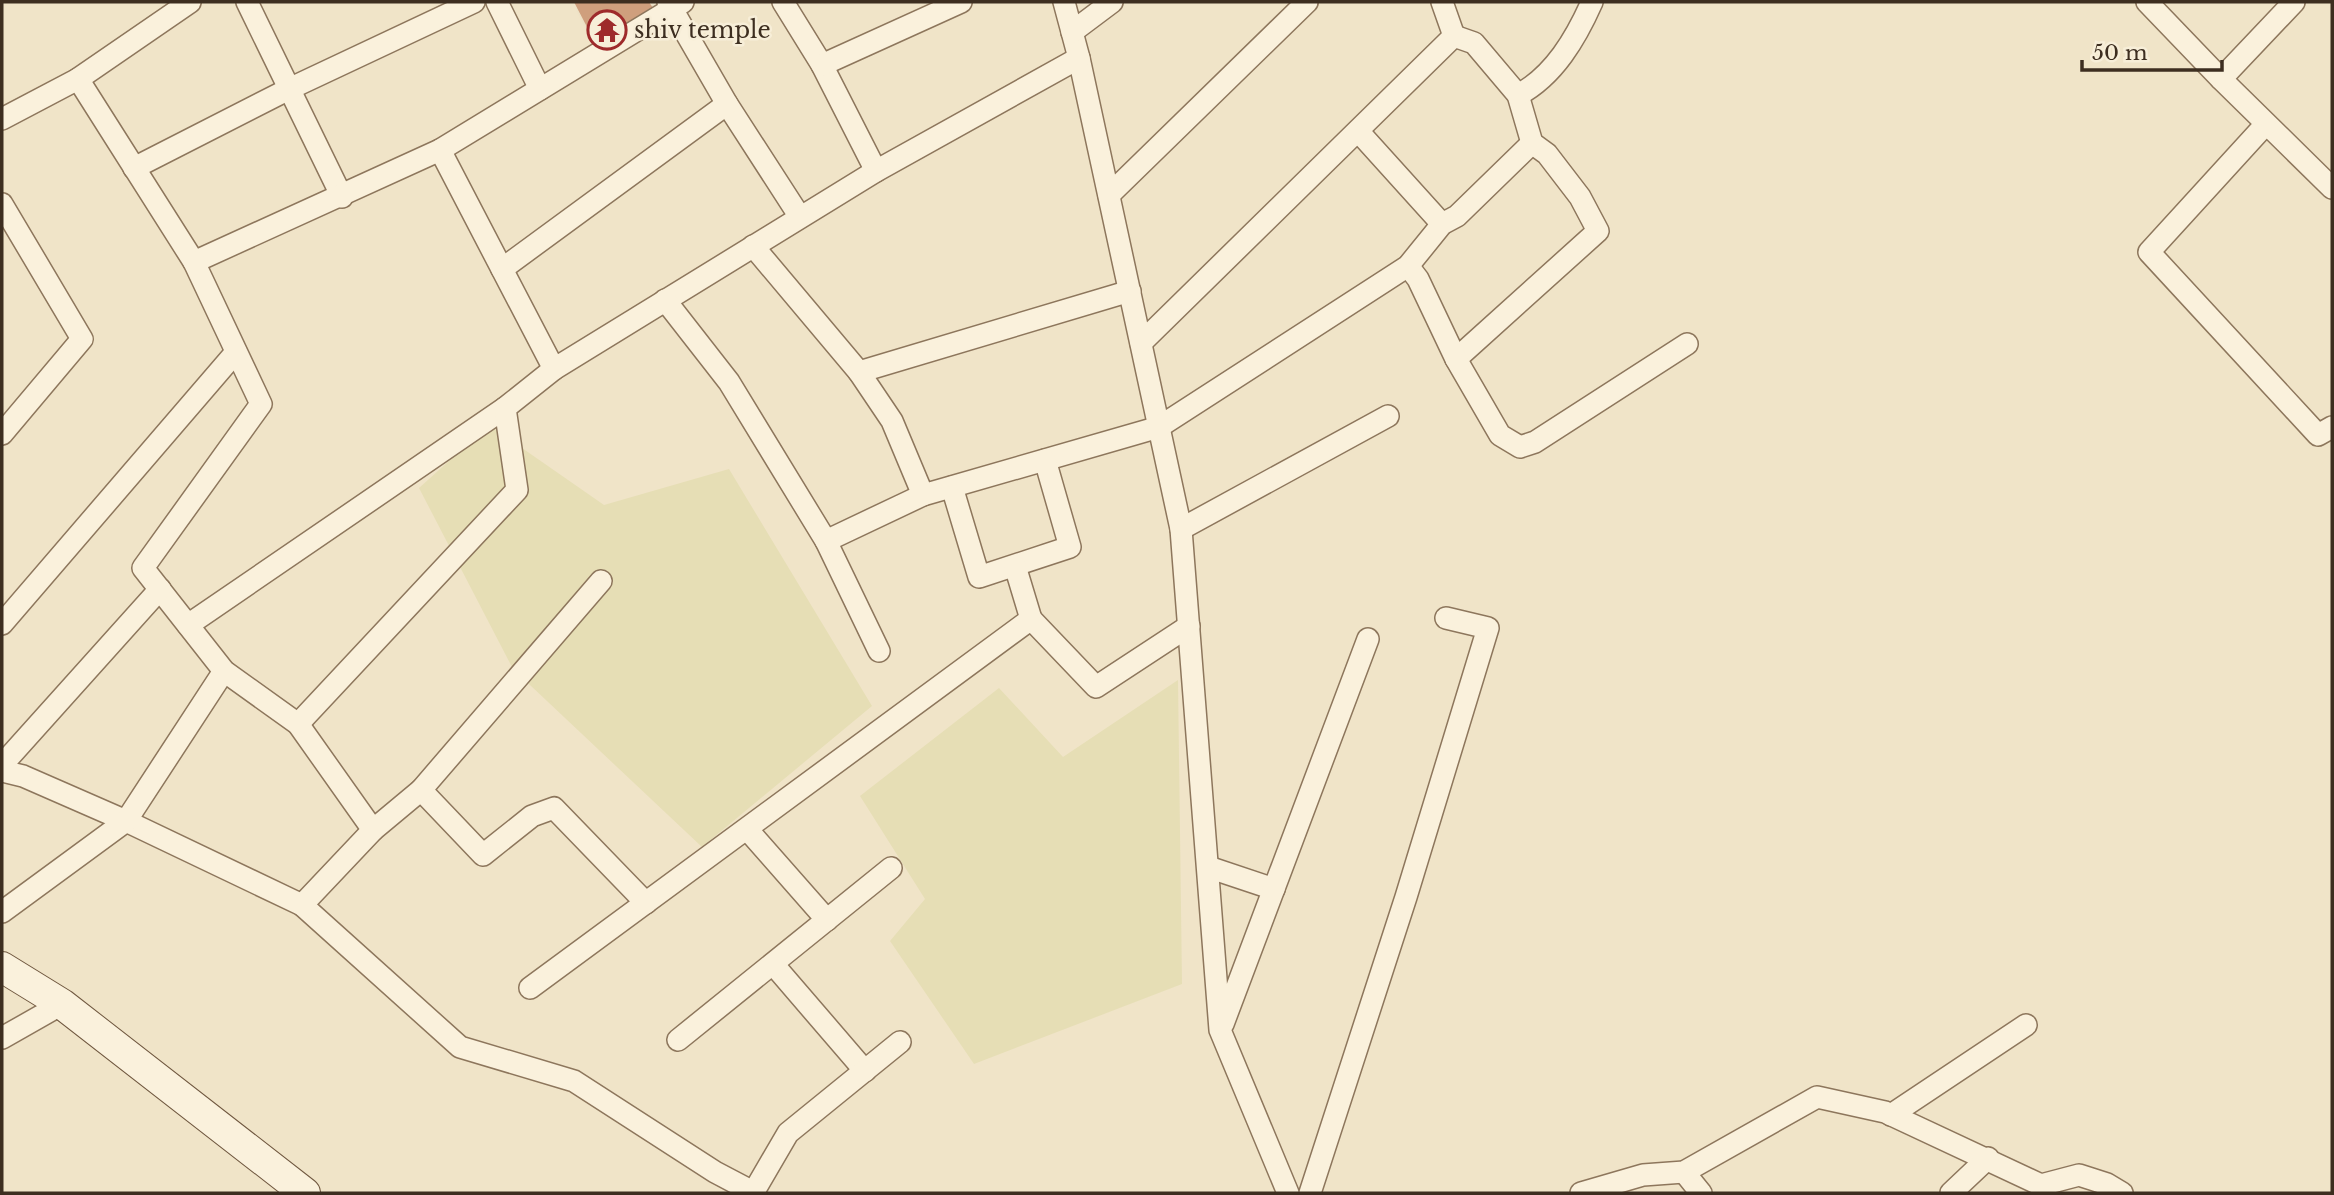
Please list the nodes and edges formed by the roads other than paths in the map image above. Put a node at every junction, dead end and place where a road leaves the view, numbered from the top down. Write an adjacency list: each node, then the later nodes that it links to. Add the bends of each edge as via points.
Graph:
1 (191, 2): 19 (street)
2 (247, 2): 21 (street)
3 (474, 2): 21 (street)
4 (497, 2): 22 (street)
5 (783, 2): 18 (street)
6 (961, 2): 18 (street)
7 (1064, 2): 15 (street)
8 (1112, 2): 15 (street)
9 (1307, 2): 33 (street)
10 (1442, 2): 16 (street)
11 (1592, 2): 23 (street, via 1575,41 1533,87)
12 (2147, 2): 20 (street)
13 (2294, 2): 20 (street)
14 (674, 4): 22 (street); 24 (street)
15 (1072, 32): 17 (street)
16 (1454, 36): 23 (street, via 1474,43); 27 (street)
17 (1080, 58): 31 (street); 33 (street)
18 (822, 65): 31 (street)
19 (78, 79): 25 (street); 30 (street)
20 (2221, 79): 26 (street)
21 (289, 89): 30 (street); 34 (street)
22 (540, 89): 29 (street)
23 (1518, 95): 28 (street)
24 (727, 104): 36 (street); 41 (street)
25 (2, 119)
26 (2265, 125): 32 (street); 54 (street, via 2149,252 2318,435)
27 (1358, 131): 37 (street); 44 (street)
28 (1532, 143): 37 (street, via 1457,216); 47 (street, via 1547,154 1580,197 1598,231)
29 (440, 150): 34 (street); 41 (street)
30 (134, 168): 39 (street)
31 (876, 171): 36 (street)
32 (2332, 188)
33 (1109, 195): 42 (street)
34 (342, 197): 39 (street)
35 (2, 206): 52 (street, via 82,339)
36 (800, 217): 38 (street)
37 (1442, 224): 40 (street)
38 (753, 246): 43 (street); 49 (street)
39 (194, 262): 46 (street)
40 (1408, 266): 47 (street); 53 (street)
41 (502, 269): 48 (street)
42 (1130, 291): 44 (street); 49 (street)
43 (665, 300): 48 (street); 59 (street, via 729,382)
44 (1141, 343): 53 (street)
45 (1687, 344): 47 (street, via 1535,442 1520,447 1500,435)
46 (236, 352): 62 (street, via 261,404 144,568); 65 (street)
47 (1456, 359)
48 (554, 369): 50 (street)
49 (859, 372): 57 (street, via 892,421)
50 (505, 408): 66 (street); 71 (street, via 517,489)
51 (1388, 416): 58 (street)
52 (5, 422)
53 (1159, 426): 55 (street); 58 (street)
54 (2332, 427)
55 (1045, 460): 56 (street); 60 (street, via 1070,547)
56 (952, 486): 57 (street); 60 (street, via 979,577)
57 (923, 495): 59 (street)
58 (1181, 529): 67 (street)
59 (826, 541): 69 (street)
60 (1014, 566): 64 (street)
61 (601, 581): 74 (street)
62 (160, 589): 66 (street); 72 (street)
63 (1446, 618): 102 (street, via 1488,628)
64 (1031, 620): 67 (street, via 1096,687); 76 (street)
65 (2, 624)
66 (188, 625): 70 (street)
67 (1189, 626): 78 (street)
68 (1368, 639): 80 (street)
69 (880, 651)
70 (224, 671): 71 (street); 75 (street)
71 (298, 724): 77 (street)
72 (2, 765)
73 (2, 771): 75 (street)
74 (421, 790): 77 (street); 81 (street, via 483,855 532,816 554,808)
75 (126, 821): 82 (street); 83 (street)
76 (747, 828): 81 (street); 84 (street)
77 (373, 830): 82 (street)
78 (1208, 867): 80 (street); 90 (street)
79 (891, 868): 84 (street)
80 (1273, 889): 90 (street)
81 (646, 903): 87 (street)
82 (302, 905): 100 (street, via 460,1047 574,1082)
83 (2, 912)
84 (827, 920): 85 (street)
85 (773, 964): 92 (street); 94 (street)
86 (2, 967): 88 (street)
87 (530, 988)
88 (62, 1004): 91 (street); 99 (street)
89 (2026, 1025): 95 (street)
90 (1220, 1030): 101 (street)
91 (2, 1038)
92 (678, 1040)
93 (900, 1042): 94 (street)
94 (864, 1071): 100 (street, via 788,1133)
95 (1891, 1115): 96 (street); 97 (street, via 1816,1097)
96 (1988, 1158): 98 (street); 105 (street)
97 (1684, 1172): 103 (street, via 1643,1175); 104 (street)
98 (2037, 1189): 106 (street, via 2079,1175)
99 (304, 1193)
100 (754, 1193)
101 (1288, 1193)
102 (1310, 1193)
103 (1581, 1193)
104 (1701, 1193)
105 (1951, 1193)
106 (2122, 1193)

